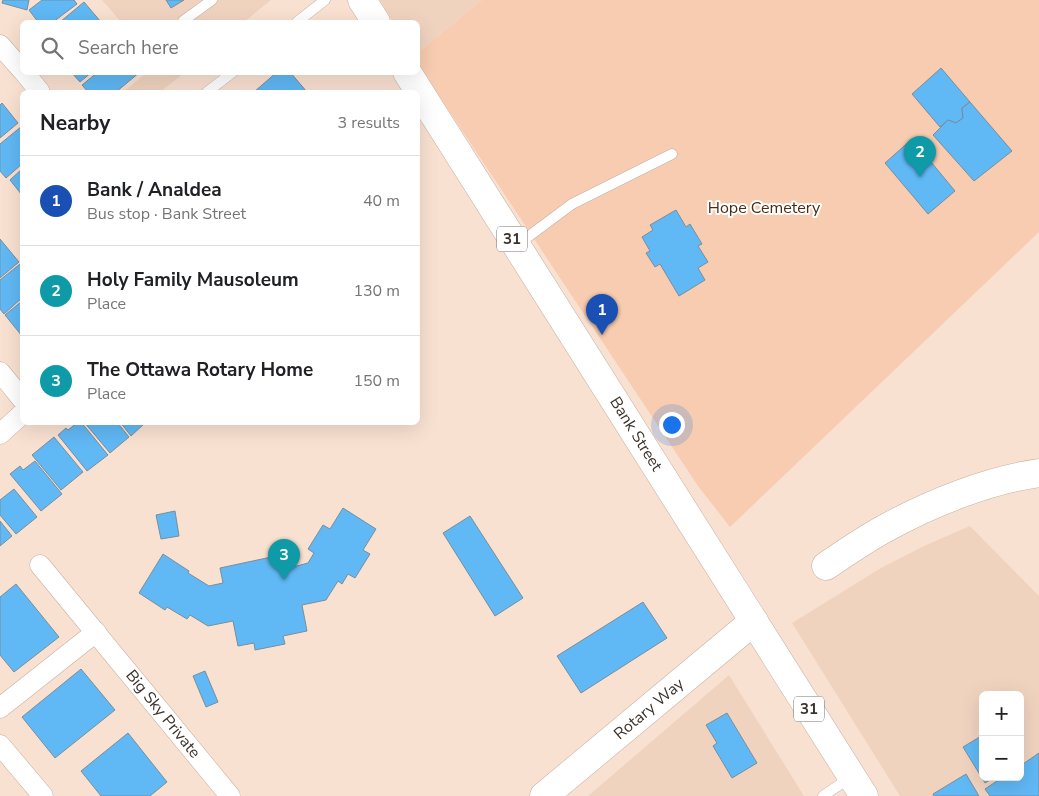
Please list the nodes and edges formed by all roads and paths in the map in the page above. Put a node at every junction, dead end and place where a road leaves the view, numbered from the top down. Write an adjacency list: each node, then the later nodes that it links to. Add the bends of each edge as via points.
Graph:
1 (212, 0): 4 (lane)
2 (325, 0): 5 (lane)
3 (362, 0): 6 (main road)
4 (184, 20)
5 (299, 20)
6 (375, 20)
7 (0, 45): 8 (street)
8 (20, 68)
9 (26, 75): 12 (street)
10 (229, 75): 13 (lane)
11 (409, 75): 14 (main road, Bank Street / 31)
12 (38, 90)
13 (210, 90)
14 (418, 90)
15 (420, 93): 17 (main road, Bank Street / 31)
16 (672, 154): 17 (lane, via 572,204)
17 (516, 246): 25 (main road, Bank Street / 31)
18 (0, 372): 19 (street)
19 (20, 397)
20 (20, 416): 21 (street)
21 (0, 434)
22 (1039, 473): 24 (main road, via 1018,476 951,497 885,528)
23 (40, 565): 26 (street, Big Sky Private)
24 (826, 566)
25 (754, 621): 29 (main road, Bank Street / 31); 32 (main road, Rotary Way)
26 (96, 632): 27 (street); 31 (street, Big Sky Private)
27 (0, 708)
28 (0, 745): 30 (street)
29 (858, 786): 33 (lane)
30 (43, 796)
31 (230, 796)
32 (544, 796)
33 (823, 796)

